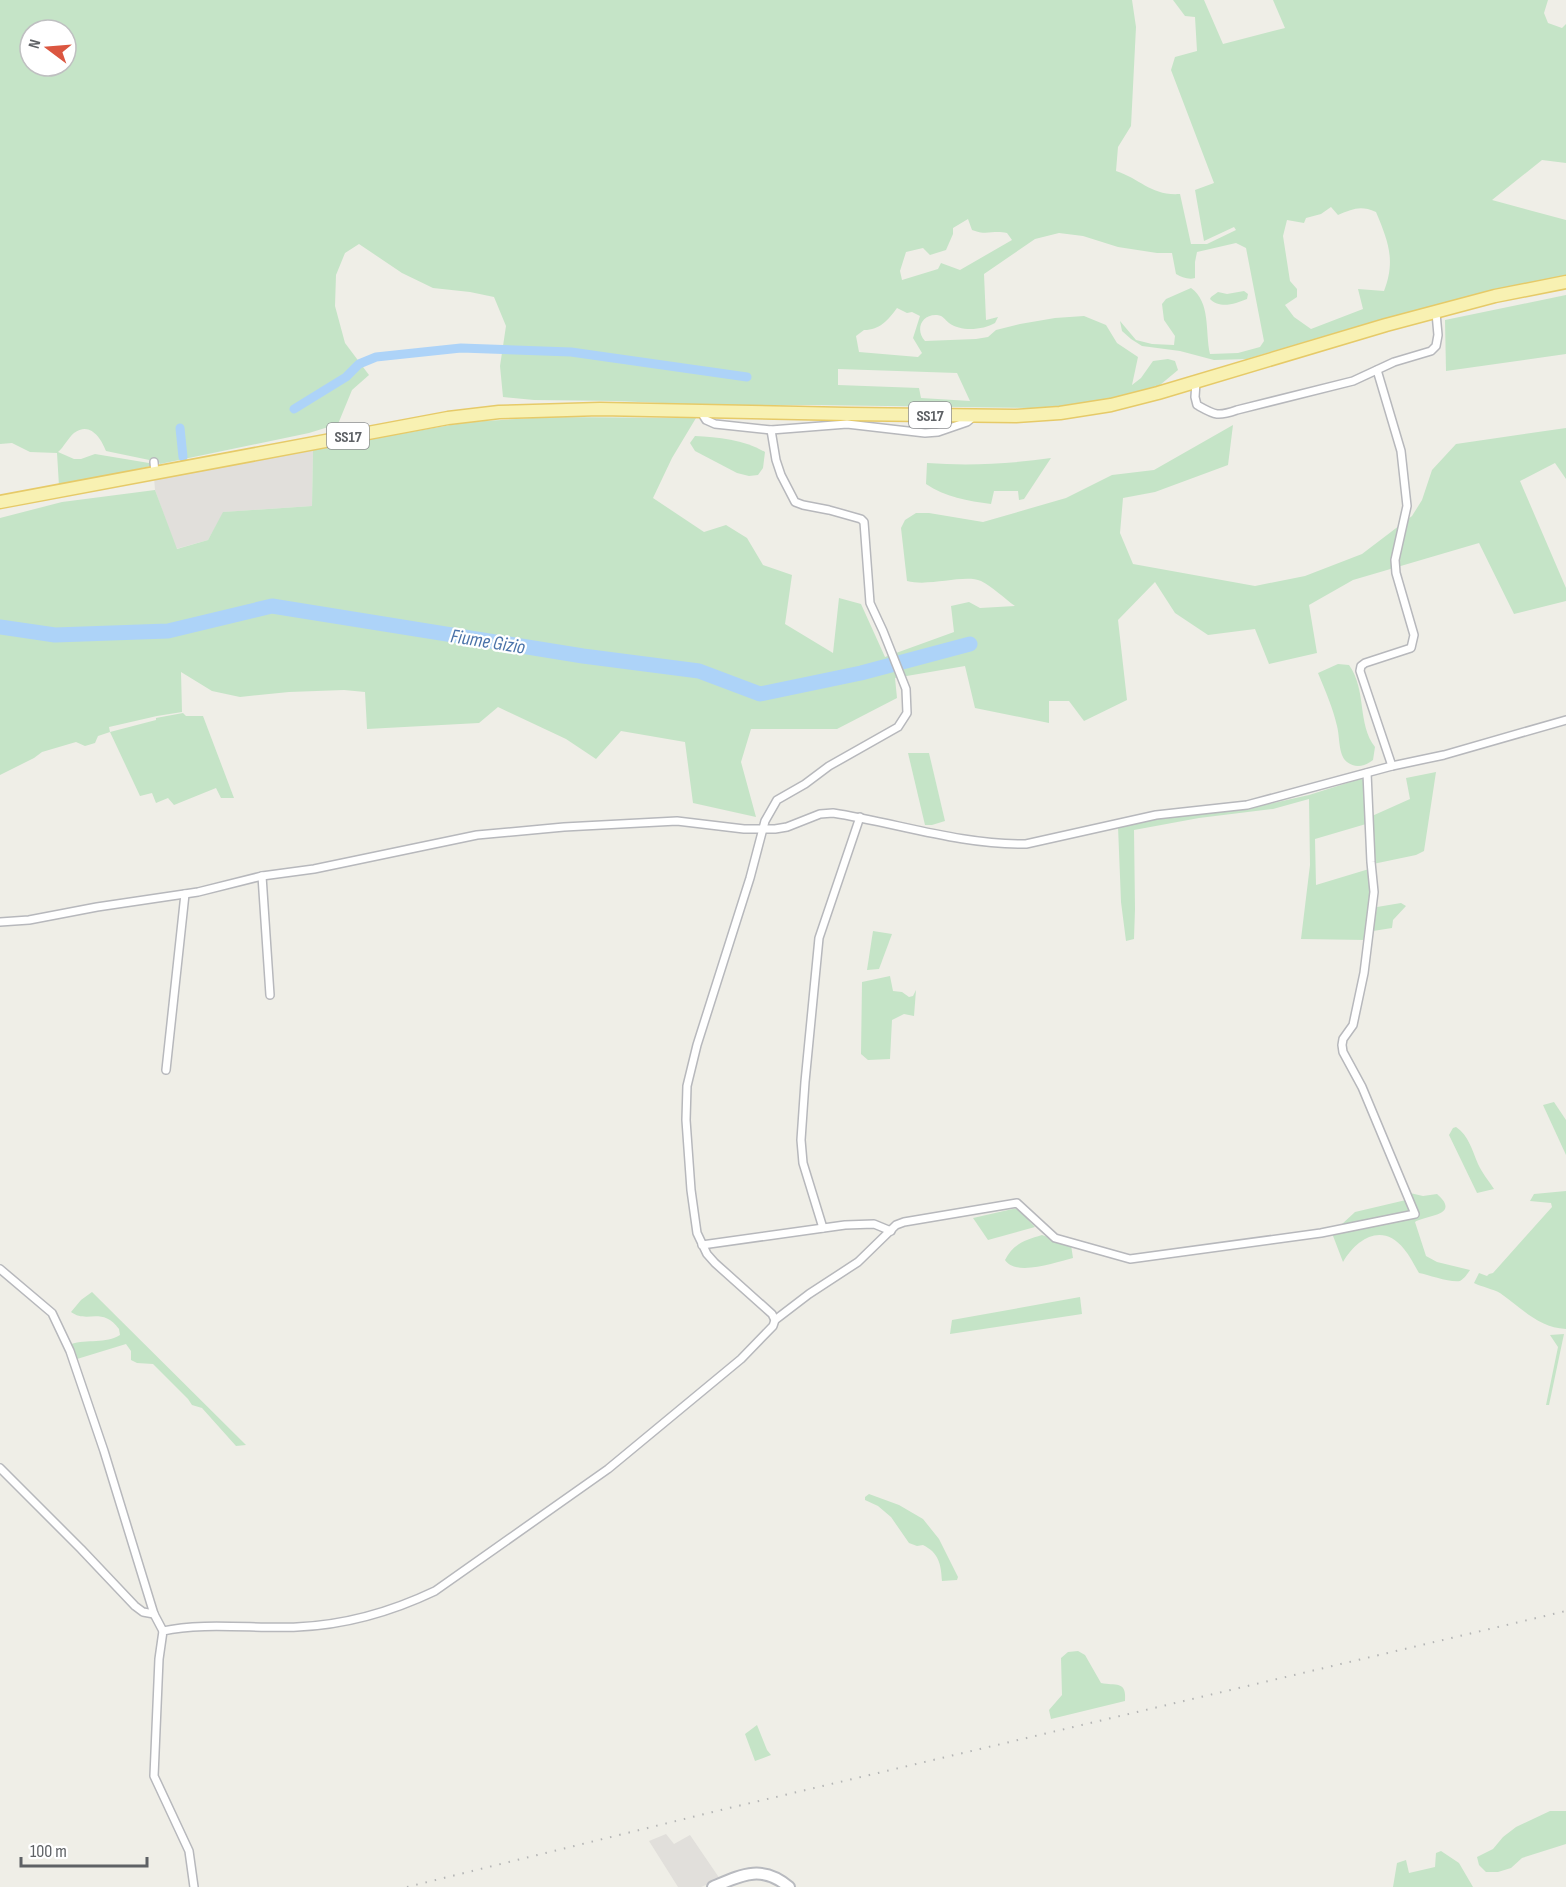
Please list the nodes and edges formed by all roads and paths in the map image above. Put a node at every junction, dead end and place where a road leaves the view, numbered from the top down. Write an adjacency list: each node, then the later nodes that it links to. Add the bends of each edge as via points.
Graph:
1 (1566, 282): 2 (main road, SS17)
2 (1436, 313): 3 (street, via 1438,335 1431,351); 4 (main road, SS17)
3 (1377, 370): 4 (street, via 1337,386 1222,416 1197,405); 11 (street, via 1401,451 1407,506 1395,560 1414,635 1413,644 1406,651 1365,663 1360,671)
4 (1196, 382): 6 (main road, SS17, via 1060,414)
5 (701, 412): 7 (main road, SS17); 8 (street, via 715,424); 9 (main road, SS17, via 600,409 448,418 154,468)
6 (974, 415): 7 (main road, SS17); 7 (street, via 967,422 925,433)
7 (847, 419): 8 (street)
8 (771, 430): 14 (street, via 776,460 795,502 864,522 870,603 894,657 908,704 898,727 777,800)
9 (0, 502)
10 (1566, 720): 11 (street)
11 (1392, 766): 12 (street)
12 (1367, 773): 13 (street, via 1247,805 1156,815 1026,844 939,834); 21 (street, via 1374,892 1364,973 1353,1025 1342,1044 1414,1214 1321,1233 1130,1259 1055,1238 1017,1203 904,1222)
13 (860, 817): 14 (street, via 820,814 787,827); 20 (street, via 819,938 806,1082 803,1163)
14 (763, 829): 15 (street, via 677,822 564,826 477,835); 22 (street, via 687,1086 691,1190)
15 (262, 876): 16 (street); 18 (street)
16 (185, 894): 17 (street); 19 (street)
17 (0, 922)
18 (270, 995)
19 (166, 1070)
20 (823, 1228): 21 (street, via 874,1224); 22 (street)
21 (891, 1230): 24 (street, via 858,1262)
22 (702, 1245): 24 (street, via 715,1263)
23 (0, 1269): 26 (street, via 52,1313 70,1351)
24 (775, 1320): 27 (street, via 741,1359 608,1468 435,1591 407,1604 325,1624)
25 (0, 1468): 26 (street, via 135,1606)
26 (154, 1614): 27 (street)
27 (163, 1631): 28 (street, via 154,1776 189,1851)
28 (194, 1887)
29 (713, 1887): 30 (main road, via 757,1872)
30 (789, 1887)

